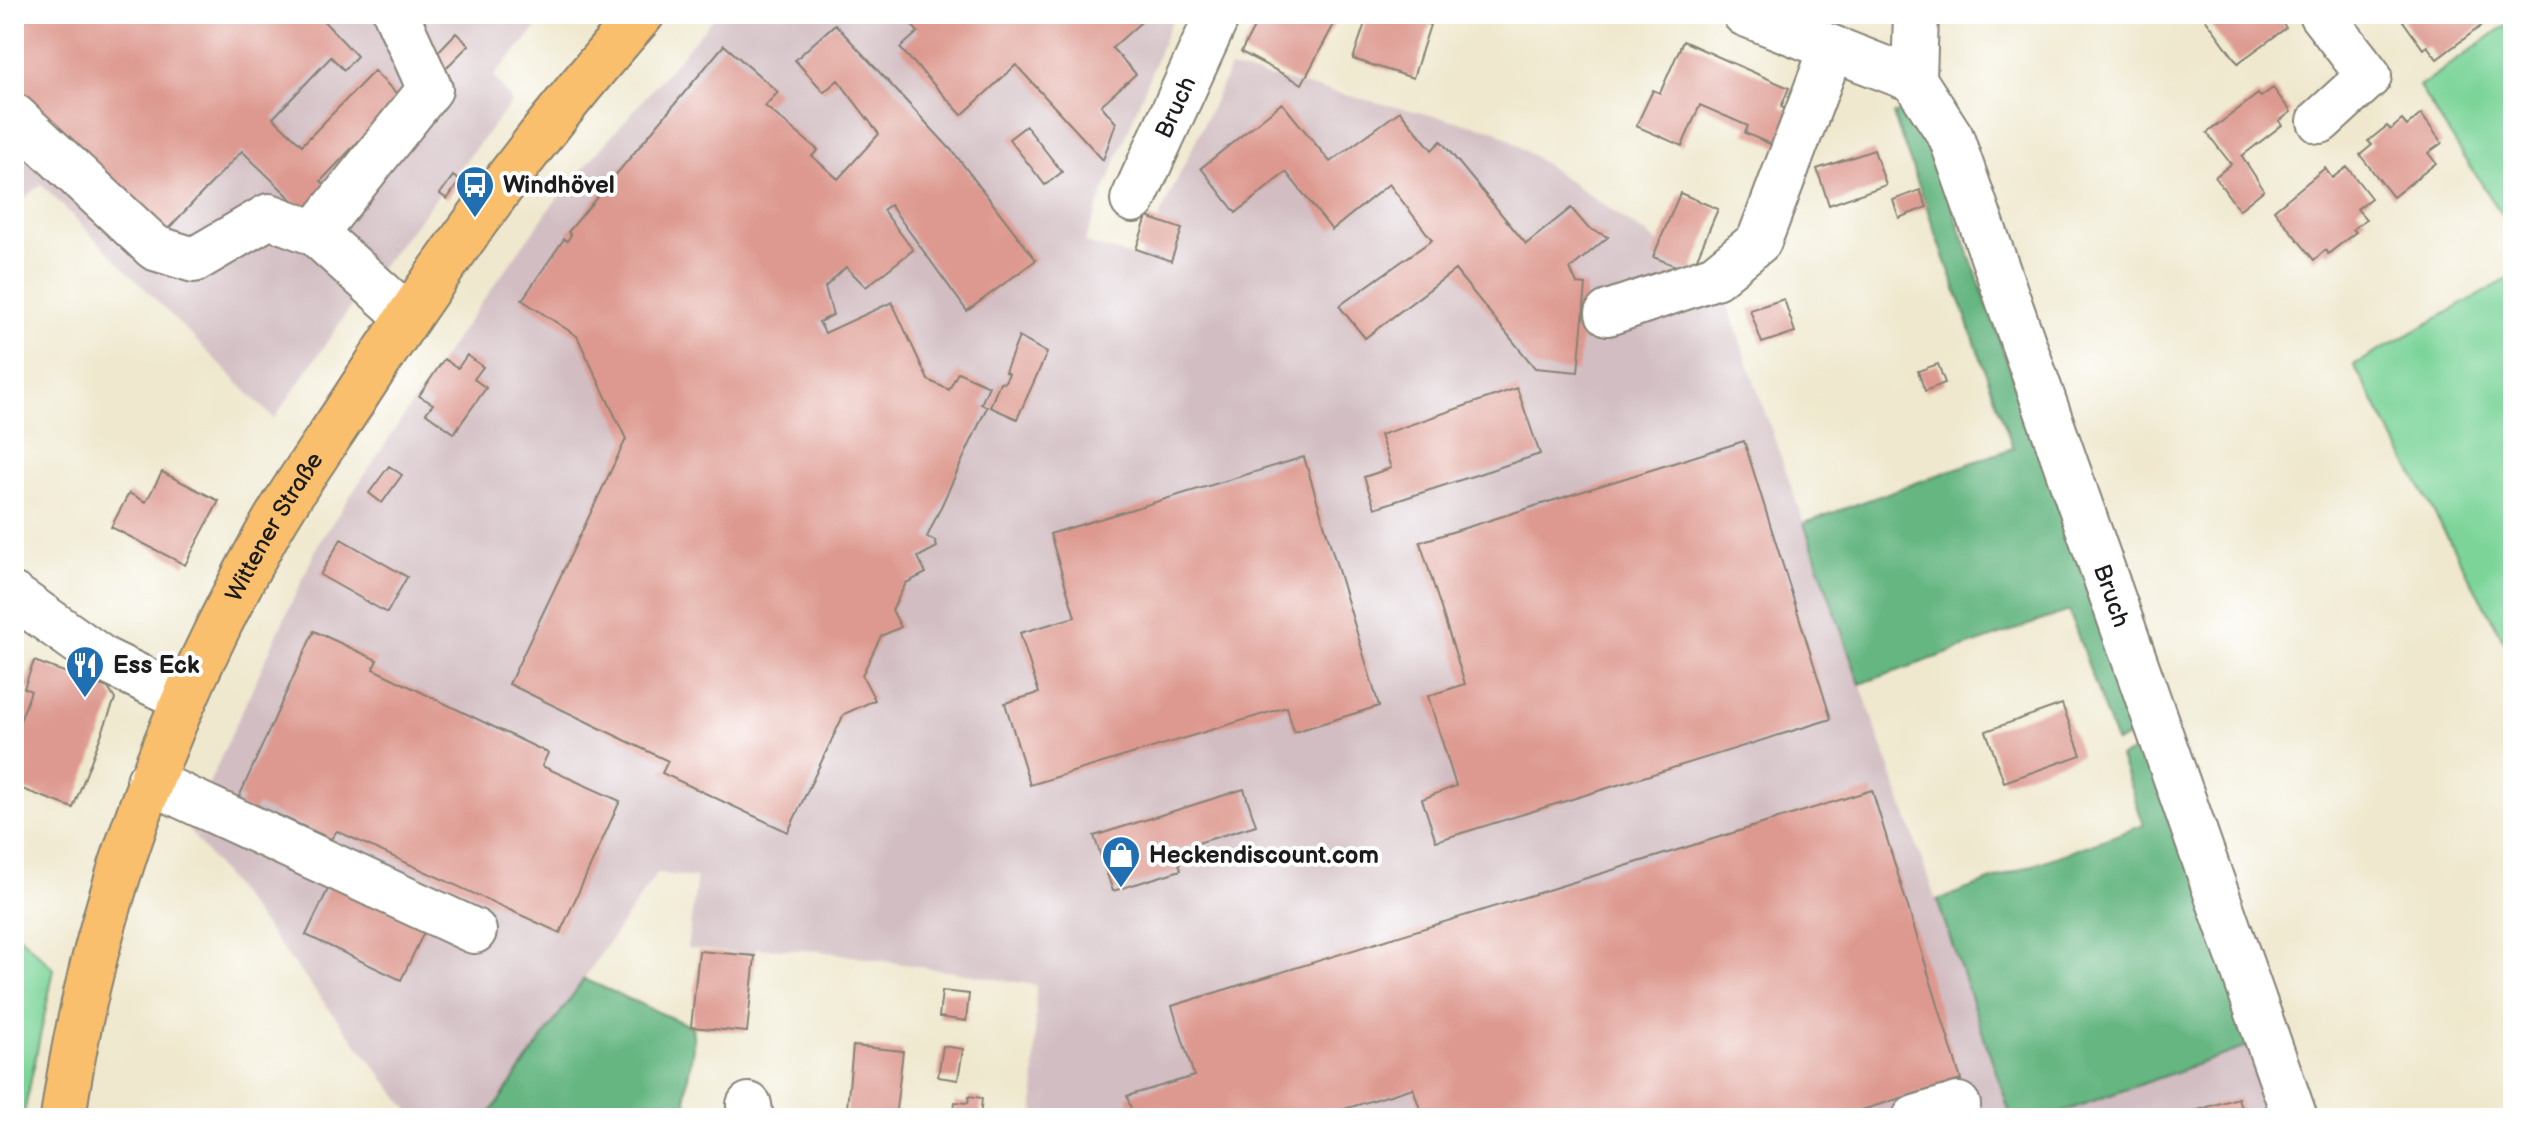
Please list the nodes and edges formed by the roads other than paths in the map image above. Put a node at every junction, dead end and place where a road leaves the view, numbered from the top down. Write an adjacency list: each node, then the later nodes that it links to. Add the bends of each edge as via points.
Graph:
1 (396, 14): 12 (street, via 430,89)
2 (642, 14): 14 (main road, Wittener Straße, via 514,166)
3 (1218, 14): 11 (street, Bruch)
4 (1745, 14): 7 (street)
5 (1916, 14): 8 (street)
6 (2321, 14): 9 (street, via 2369,76)
7 (1832, 48): 8 (street); 13 (street, via 1759,241 1715,277)
8 (1914, 80): 22 (street, Bruch, via 1951,137)
9 (2320, 121)
10 (17, 123): 12 (street, via 155,248 194,260 269,216)
11 (1133, 200)
12 (315, 233): 14 (street)
13 (1608, 313)
14 (408, 317): 16 (main road, Wittener Straße, via 268,532)
15 (14, 596): 16 (street, via 104,660)
16 (183, 698): 17 (main road, Wittener Straße)
17 (149, 781): 18 (street); 20 (main road, Wittener Straße, via 102,927)
18 (474, 931)
19 (1958, 1105): 21 (street)
20 (63, 1118)
21 (1915, 1118)
22 (2295, 1118)

